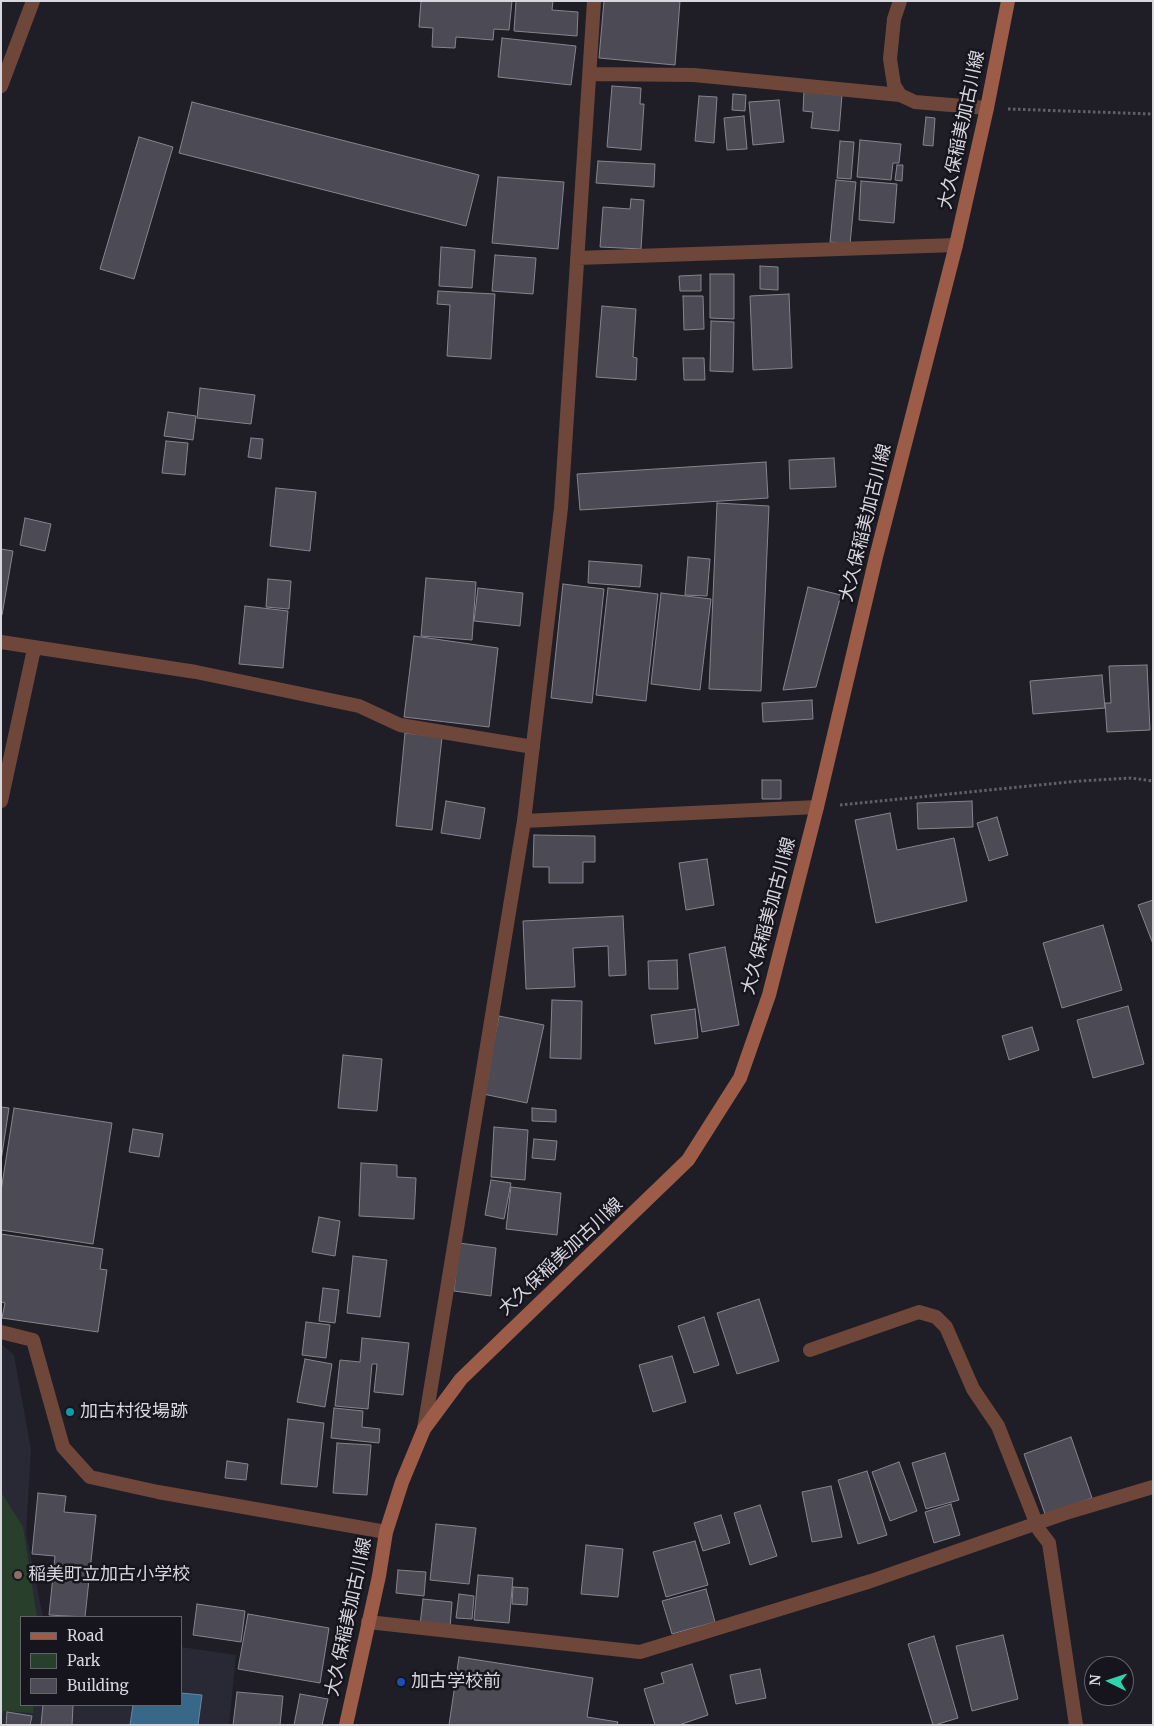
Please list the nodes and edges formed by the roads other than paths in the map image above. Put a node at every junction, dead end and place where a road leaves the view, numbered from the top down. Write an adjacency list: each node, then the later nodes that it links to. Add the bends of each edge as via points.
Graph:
1 (34, 1): 6 (street)
2 (594, 1): 5 (street)
3 (900, 1): 7 (street, via 894,19 890,59 894,85)
4 (1008, 1): 8 (main road, 大久保稲美加古川線)
5 (590, 74): 7 (street, via 694,75); 10 (street)
6 (1, 86)
7 (900, 95): 8 (street, via 915,102)
8 (987, 108): 9 (main road, 大久保稲美加古川線)
9 (956, 245): 10 (street); 15 (main road, 大久保稲美加古川線, via 876,556)
10 (577, 258): 13 (street, via 561,508)
11 (1, 642): 12 (street)
12 (34, 649): 13 (street, via 206,674 359,706 400,725); 14 (street)
13 (533, 746): 16 (street)
14 (1, 801)
15 (817, 807): 16 (street); 19 (main road, 大久保稲美加古川線, via 769,995 740,1078 688,1160 460,1379)
16 (524, 821): 19 (street)
17 (1, 1332): 22 (street, via 33,1340 64,1447 90,1477)
18 (810, 1350): 21 (street, via 919,1312 936,1317 946,1327 973,1389 998,1426)
19 (424, 1429): 22 (main road, 大久保稲美加古川線)
20 (1153, 1487): 21 (street)
21 (1036, 1523): 23 (street, via 871,1581 640,1652); 25 (street, via 1048,1543)
22 (386, 1532): 23 (main road, 大久保稲美加古川線)
23 (368, 1622): 24 (main road, 大久保稲美加古川線)
24 (346, 1725)
25 (1076, 1725)

